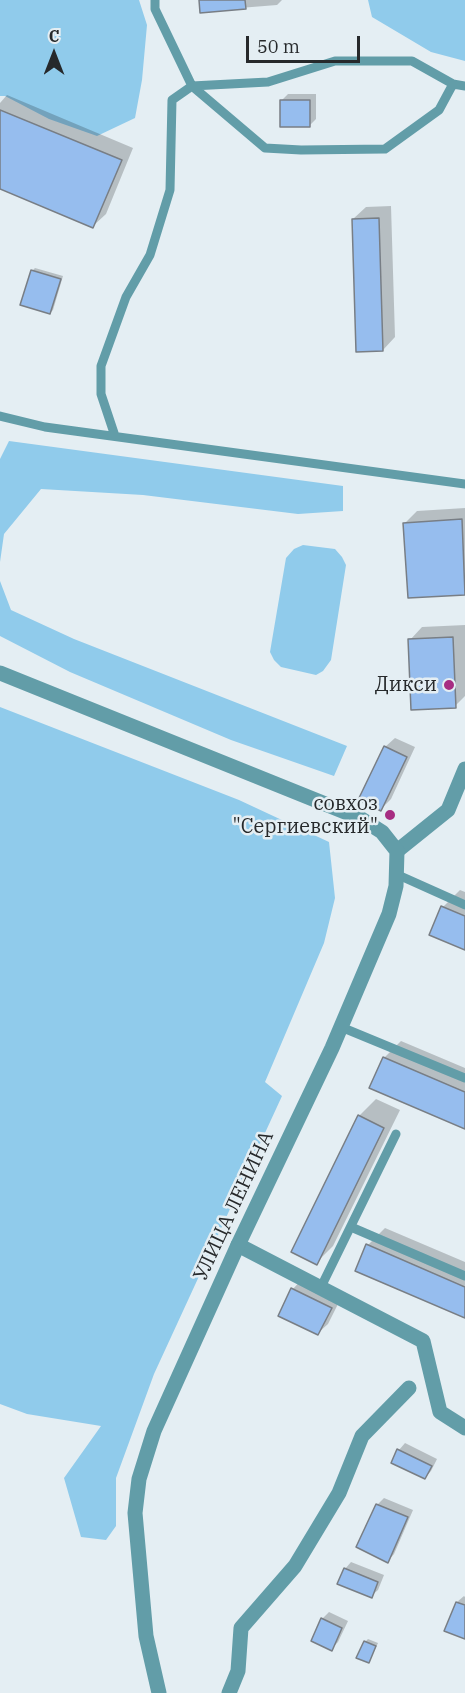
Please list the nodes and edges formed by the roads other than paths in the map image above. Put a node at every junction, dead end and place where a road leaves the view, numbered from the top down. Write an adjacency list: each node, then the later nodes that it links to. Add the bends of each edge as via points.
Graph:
1 (155, 0): 3 (lane, via 155,9)
2 (453, 84): 3 (lane, via 412,61 384,60 335,61 268,82); 3 (lane, via 439,110 385,149 301,150 265,148); 4 (lane)
3 (192, 86): 6 (lane, via 172,100 170,190 150,255 126,297 101,366 101,394)
4 (465, 86)
5 (0, 416): 6 (lane, via 45,427)
6 (115, 436): 7 (lane)
7 (465, 484)
8 (0, 672): 10 (street, via 360,818 382,832)
9 (465, 769): 10 (street, via 448,810)
10 (397, 851): 11 (street, УЛИЦА ЛЕНИНА)
11 (396, 874): 12 (lane); 13 (street, УЛИЦА ЛЕНИНА, via 389,914)
12 (465, 904)
13 (341, 1026): 14 (lane); 17 (street, УЛИЦА ЛЕНИНА)
14 (465, 1078)
15 (396, 1134): 16 (lane)
16 (351, 1227): 18 (lane); 19 (lane)
17 (238, 1245): 19 (street); 22 (street, УЛИЦА ЛЕНИНА, via 154,1431 139,1479 135,1513 146,1636)
18 (465, 1276)
19 (321, 1287): 21 (street, via 423,1341 440,1412)
20 (409, 1388): 23 (street, via 362,1436 339,1493 295,1566 241,1628 238,1671)
21 (465, 1428)
22 (159, 1693)
23 (229, 1693)

